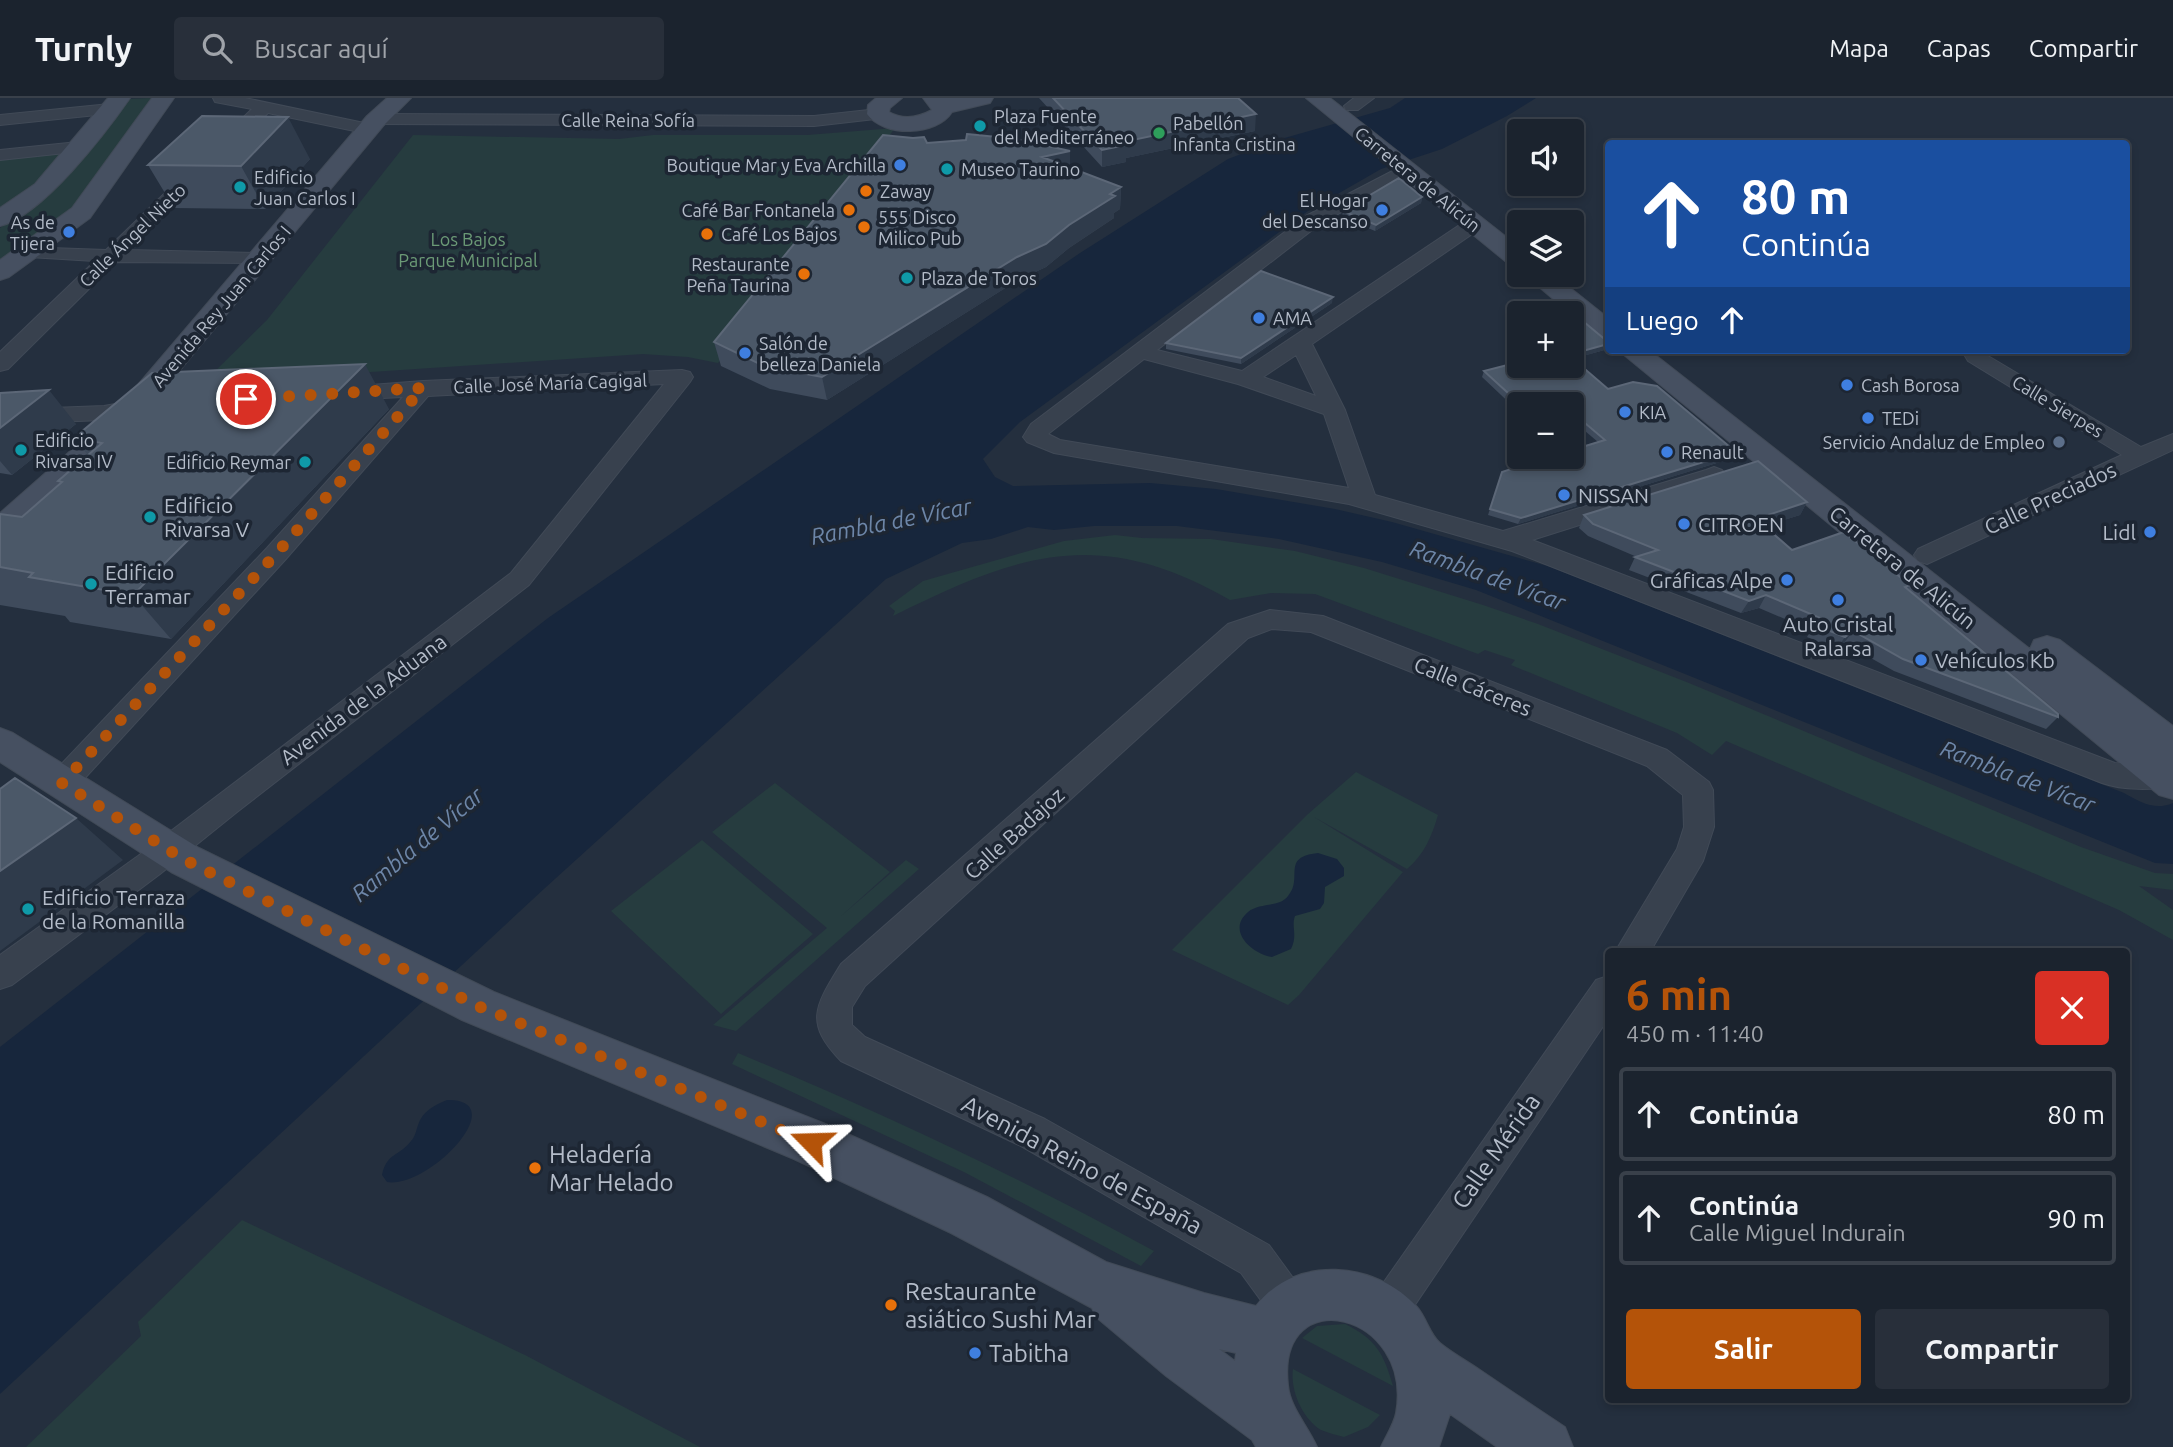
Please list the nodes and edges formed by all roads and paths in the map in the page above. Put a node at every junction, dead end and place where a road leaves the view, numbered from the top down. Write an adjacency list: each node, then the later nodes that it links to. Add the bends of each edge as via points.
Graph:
1 (163, 98): 23 (street, via 81,213)
2 (225, 98): 12 (street, Calle Reina Sofía)
3 (297, 98): 12 (street, Calle Ángel Nieto)
4 (400, 98): 15 (street, Avenida Rey Juan Carlos I)
5 (982, 98): 7 (street)
6 (1317, 98): 10 (street, Carretera de Alicún)
7 (939, 102): 11 (street, via 936,117 915,123 891,122)
8 (115, 104): 14 (street); 16 (street)
9 (645, 105): 13 (street)
10 (1351, 105): 18 (street, Carretera de Alicún)
11 (885, 106): 13 (street, Calle Reina Sofía, via 814,121)
12 (270, 108): 15 (street, Calle Reina Sofía); 24 (street, Calle Ángel Nieto)
13 (631, 119): 15 (street, Calle Reina Sofía)
14 (0, 120)
15 (373, 124): 25 (street, Avenida Rey Juan Carlos I)
16 (78, 148): 17 (street); 19 (street, via 43,189)
17 (0, 155)
18 (1415, 167): 20 (street, Carretera de Alicún); 21 (street, Carretera de Alicún); 32 (street, via 1313,220)
19 (0, 219)
20 (1474, 223): 22 (street, Carretera de Alicún); 31 (street)
21 (1507, 231)
22 (1507, 250)
23 (29, 251): 24 (street); 26 (street)
24 (110, 256): 25 (street); 36 (street, Calle Ángel Nieto)
25 (261, 258): 41 (street, Avenida Rey Juan Carlos I)
26 (0, 272)
27 (1553, 287): 30 (street)
28 (1581, 287): 29 (street)
29 (1605, 306)
30 (1605, 329)
31 (1300, 341): 38 (street); 42 (street)
32 (1140, 352): 38 (street); 47 (street, via 1039,429 1035,437 1054,446)
33 (1637, 354): 46 (street, Carretera de Alicún)
34 (1667, 354): 50 (street, Carretera de Alicún)
35 (1976, 356): 45 (street, Calle Sierpes)
36 (0, 364)
37 (682, 377): 39 (street, Calle José María Cagigal); 56 (street, Avenida de la Aduana, via 520,579)
38 (1246, 379): 42 (street)
39 (423, 388): 40 (street, Calle José María Cagigal); 54 (street)
40 (315, 395)
41 (149, 405): 43 (street); 48 (street, Avenida Rey Juan Carlos I, via 103,439)
42 (1334, 410): 47 (street)
43 (0, 417)
44 (2173, 440): 45 (street, Calle Preciados)
45 (2140, 456): 50 (street, Calle Preciados)
46 (1768, 458): 49 (street); 53 (street, Carretera de Alicún)
47 (1365, 500): 49 (street)
48 (0, 531)
49 (1503, 540): 53 (street, via 2113,775)
50 (1927, 555): 53 (street, Carretera de Alicún)
51 (1238, 631): 55 (street, Calle Cáceres, via 1270,619 1314,623 1657,758); 60 (street, Calle Badajoz, via 853,975 835,1005 835,1031)
52 (0, 743): 54 (street)
53 (2170, 769)
54 (62, 783): 56 (street)
55 (1698, 790): 57 (street, via 1699,827 1692,852)
56 (182, 857): 58 (street, Avenida de la Aduana); 61 (street, via 478,1006 811,1142 969,1215)
57 (1634, 948)
58 (0, 975)
59 (1605, 995): 62 (street, Calle Mérida)
60 (853, 1049): 63 (street, Avenida Reino de España, via 1032,1132 1255,1259)
61 (1096, 1284): 63 (street, via 1204,1319); 65 (street)
62 (1386, 1313): 63 (street, via 1339,1293 1314,1296); 64 (street, via 1412,1343)
63 (1279, 1321): 65 (street, via 1259,1363 1261,1389)
64 (1420, 1361): 66 (street, via 1426,1399 1419,1432); 67 (street)
65 (1280, 1433)
66 (1409, 1447)
67 (1545, 1447)

